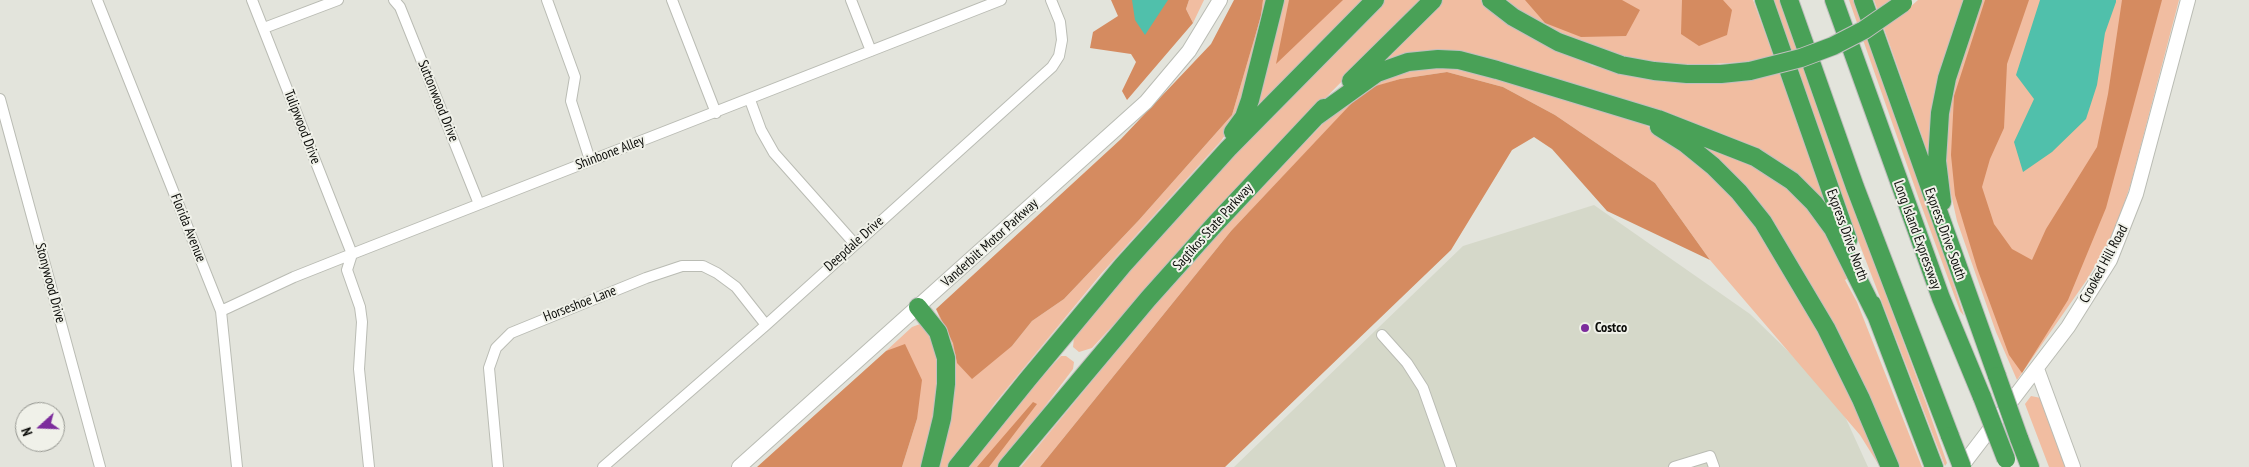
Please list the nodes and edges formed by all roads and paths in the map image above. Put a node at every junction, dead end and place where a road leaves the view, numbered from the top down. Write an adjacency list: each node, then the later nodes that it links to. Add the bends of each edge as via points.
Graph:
1 (96, 0): 38 (street, Florida Avenue)
2 (252, 0): 23 (street, Tulipwood Drive)
3 (338, 0): 23 (street)
4 (394, 0): 32 (street, Suttonwood Drive, via 400,7)
5 (547, 0): 31 (street, via 575,77 571,101)
6 (672, 0): 29 (street)
7 (851, 0): 25 (street)
8 (1001, 0): 25 (street, Shinbone Alley)
9 (1051, 0): 34 (street, Deepdale Drive, via 1060,22 1062,40 1059,56 1052,67)
10 (1220, 0): 37 (main road, Vanderbilt Motor Parkway, via 1189,51 1151,96)
11 (1275, 0): 33 (highway, via 1244,116 1194,174)
12 (1375, 0): 33 (highway, via 1263,112)
13 (1433, 0): 30 (highway, Sagtikos State Parkway)
14 (1491, 0): 22 (highway, bridge, via 1558,42 1621,65 1687,74 1750,70 1800,58 1864,30)
15 (1764, 0): 39 (highway, Express Drive North)
16 (1789, 0): 58 (highway, bridge, via 1858,196)
17 (1834, 0): 43 (highway, Long Island Expressway, bridge, via 1937,289)
18 (1863, 0): 36 (highway, Express Drive South)
19 (1973, 0): 24 (highway)
20 (1980, 0): 24 (highway)
21 (2188, 0): 42 (main road, Crooked Hill Road, via 2150,148 2122,232 2082,307)
22 (1905, 1)
23 (264, 28): 35 (street, Tulipwood Drive)
24 (1957, 49): 36 (highway, via 1942,96 1937,161 1944,209)
25 (871, 51): 27 (street, Shinbone Alley)
26 (0, 99): 45 (street, Stonywood Drive)
27 (750, 100): 29 (street, Shinbone Alley); 34 (street, via 774,153)
28 (1623, 108): 30 (highway, via 1482,66 1449,59 1428,59 1377,73); 39 (highway, via 1733,147 1768,164 1792,182 1814,203 1832,228); 57 (highway, via 1674,137 1706,161 1739,192 1763,222 1831,336)
29 (716, 113): 31 (street, Shinbone Alley)
30 (1317, 116): 53 (highway, Sagtikos State Parkway, via 1153,292)
31 (590, 160): 32 (street, Shinbone Alley)
32 (479, 204): 35 (street, Shinbone Alley)
33 (1159, 224): 52 (highway)
34 (854, 243): 40 (street, Deepdale Drive)
35 (352, 254): 38 (street, Shinbone Alley); 47 (street, via 347,270 362,322 359,369)
36 (1962, 281): 59 (highway, Express Drive South, bridge)
37 (918, 307): 50 (main road, Vanderbilt Motor Parkway); 51 (highway, via 938,332 946,358 942,418)
38 (221, 311): 46 (street, Florida Avenue)
39 (1876, 315): 44 (highway, Express Drive North)
40 (766, 324): 48 (street, Horseshoe Lane, via 736,287 718,273 703,266 682,266 510,333 496,348 489,368); 49 (street, Deepdale Drive)
41 (1382, 335): 54 (street, via 1408,363 1424,388)
42 (2037, 369): 58 (main road, Crooked Hill Road); 60 (main road)
43 (2007, 463)
44 (1934, 465)
45 (100, 467)
46 (237, 467)
47 (369, 467)
48 (498, 467)
49 (603, 467)
50 (739, 467)
51 (930, 467)
52 (957, 467)
53 (1007, 467)
54 (1451, 467)
55 (1674, 467): 56 (street, via 1710,456)
56 (1714, 467)
57 (1890, 467)
58 (1962, 467)
59 (2030, 467)
60 (2073, 467)

